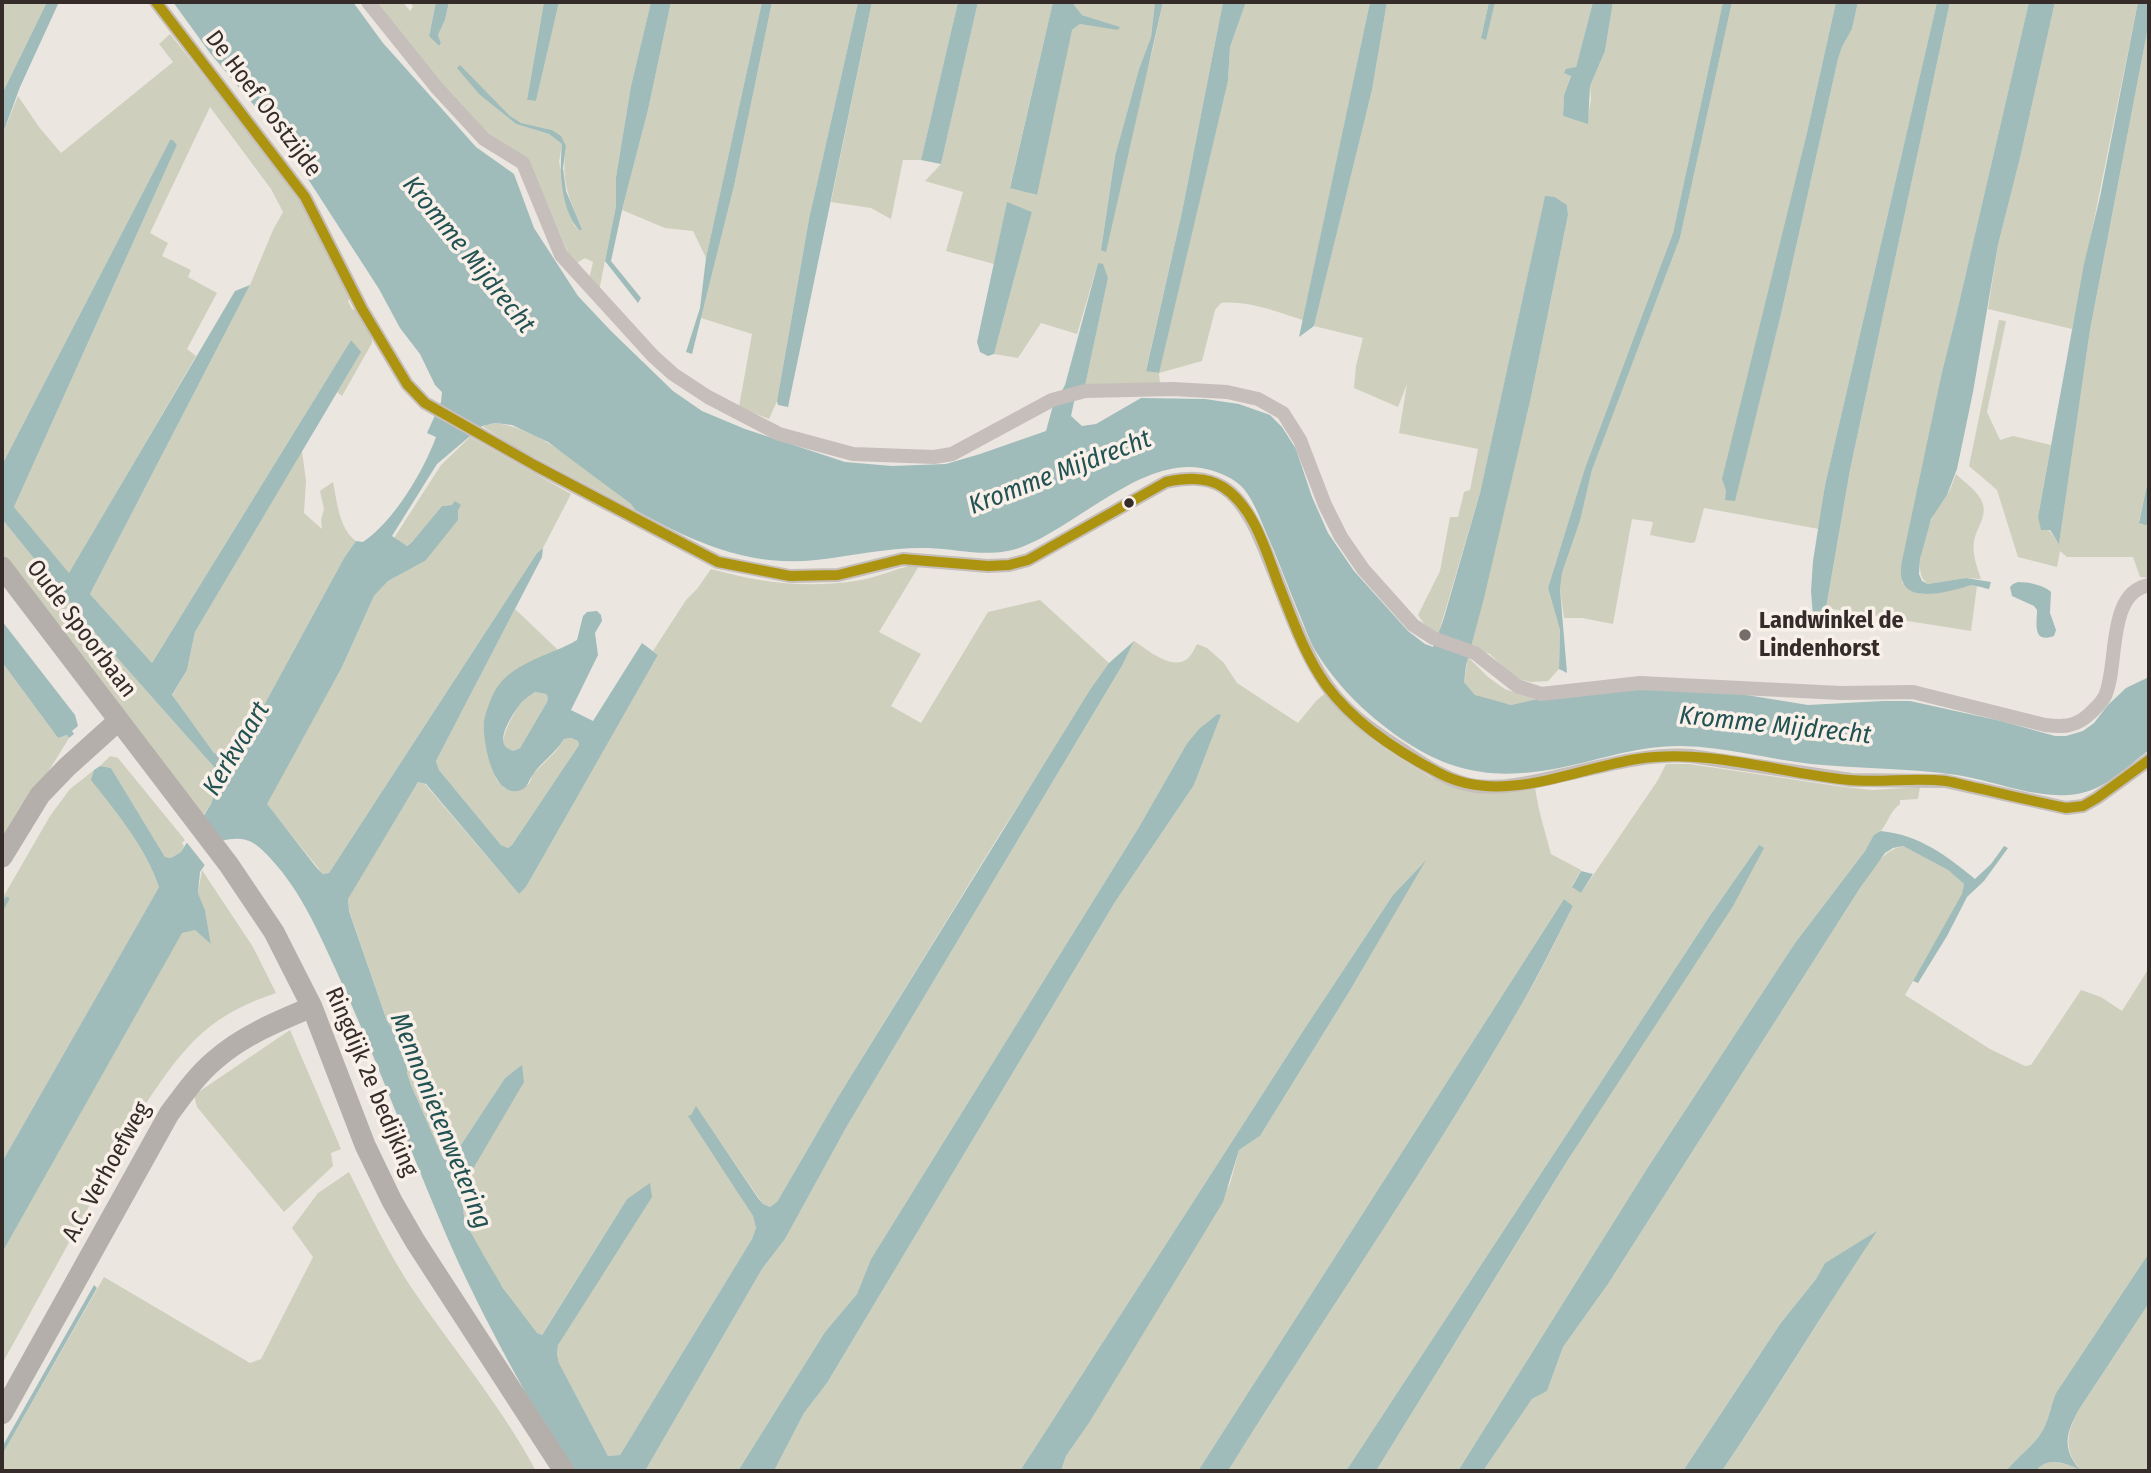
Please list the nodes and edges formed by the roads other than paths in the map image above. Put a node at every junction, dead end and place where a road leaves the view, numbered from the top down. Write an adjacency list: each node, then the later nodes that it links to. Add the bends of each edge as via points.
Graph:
1 (156, 2): 6 (street, De Hoef Oostzijde, via 305,197 362,309 407,384 425,403 718,562 790,576 838,575 903,559 1009,565 1028,560 1166,482 1206,480 1238,501 1258,534 1310,657 1335,696 1375,733 1411,757 1444,776 1475,786 1514,786 1673,755 1851,780 1945,781 2066,808 2097,799)
2 (368, 2): 4 (street, via 484,139 523,163 561,255 653,356 708,397 779,433 853,454 934,457 952,454 1052,400 1085,391 1173,389 1258,399 1283,413 1300,440 1341,537 1413,625 1433,638 1475,653 1517,686 1541,694 1640,683 1913,692 2063,728 2092,713 2104,698 2125,604 2133,592)
3 (2, 568): 5 (street, Oude Spoorbaan)
4 (2149, 585)
5 (118, 721): 7 (street, via 40,795); 8 (street, Ringdijk 2e bedijking, via 229,865 274,932)
6 (2149, 760)
7 (2, 857)
8 (312, 1007): 9 (street, A.C. Verhoefweg, via 259,1031 216,1059 191,1084 169,1114); 10 (street, Ringdijk 2e bedijking, via 365,1145 392,1201)
9 (2, 1414)
10 (564, 1471)

